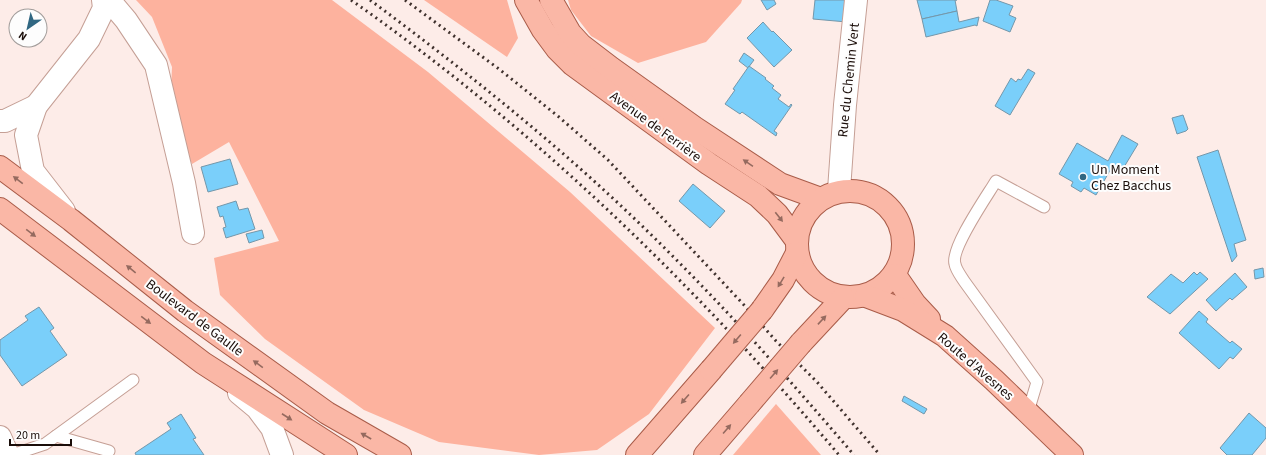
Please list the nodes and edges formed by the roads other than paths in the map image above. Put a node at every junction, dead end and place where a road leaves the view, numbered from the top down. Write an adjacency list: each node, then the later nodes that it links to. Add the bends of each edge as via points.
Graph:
1 (103, 0): 7 (street, via 104,8 89,38)
2 (109, 0): 15 (street, via 126,20 156,65)
3 (526, 0): 11 (main road, Avenue de Ferrière, via 543,30 572,64 709,164)
4 (539, 0): 6 (lane)
5 (856, 0): 10 (street, Rue du Chemin Vert, via 840,159)
6 (551, 15): 10 (main road, Avenue de Ferrière, one-way to 6, via 780,184 611,68 581,45); 11 (lane, via 565,42 580,57 682,131)
7 (36, 106): 8 (street); 14 (street, via 26,135 33,171)
8 (2, 126)
9 (0, 167): 14 (main road, Boulevard de Gaulle, one-way to 9)
10 (830, 194): 16 (main road, via 809,210 800,225); 17 (main road, via 864,192 880,200 892,211 901,226 904,243 902,260)
11 (758, 196): 16 (main road, Avenue de Ferrière, one-way to 16, via 777,214)
12 (1044, 207): 23 (lane, via 996,181 963,236 955,253 954,264 1038,382)
13 (0, 209): 21 (main road, one-way to 21)
14 (71, 220): 31 (main road, Boulevard de Gaulle, one-way to 14, via 314,404 185,311)
15 (193, 232)
16 (797, 247): 19 (main road, via 802,269 813,283 827,293); 32 (main road, one-way to 32, bridge, via 783,280 762,310)
17 (895, 275): 18 (main road, via 885,286); 20 (main road, via 915,304)
18 (866, 296): 19 (main road); 20 (main road, Route d'Avesnes, via 903,310)
19 (843, 298): 33 (main road, one-way to 19, bridge)
20 (945, 336): 23 (main road, Route d'Avesnes)
21 (203, 363): 29 (street, via 257,408 272,428); 30 (main road, one-way to 30)
22 (133, 380): 24 (lane)
23 (1028, 412): 34 (main road, Route d'Avesnes)
24 (56, 436): 26 (lane); 28 (lane, via 45,444)
25 (0, 437): 27 (street)
26 (109, 451)
27 (8, 455)
28 (12, 455)
29 (282, 455)
30 (346, 455)
31 (400, 455)
32 (637, 455)
33 (705, 455)
34 (1072, 455)

